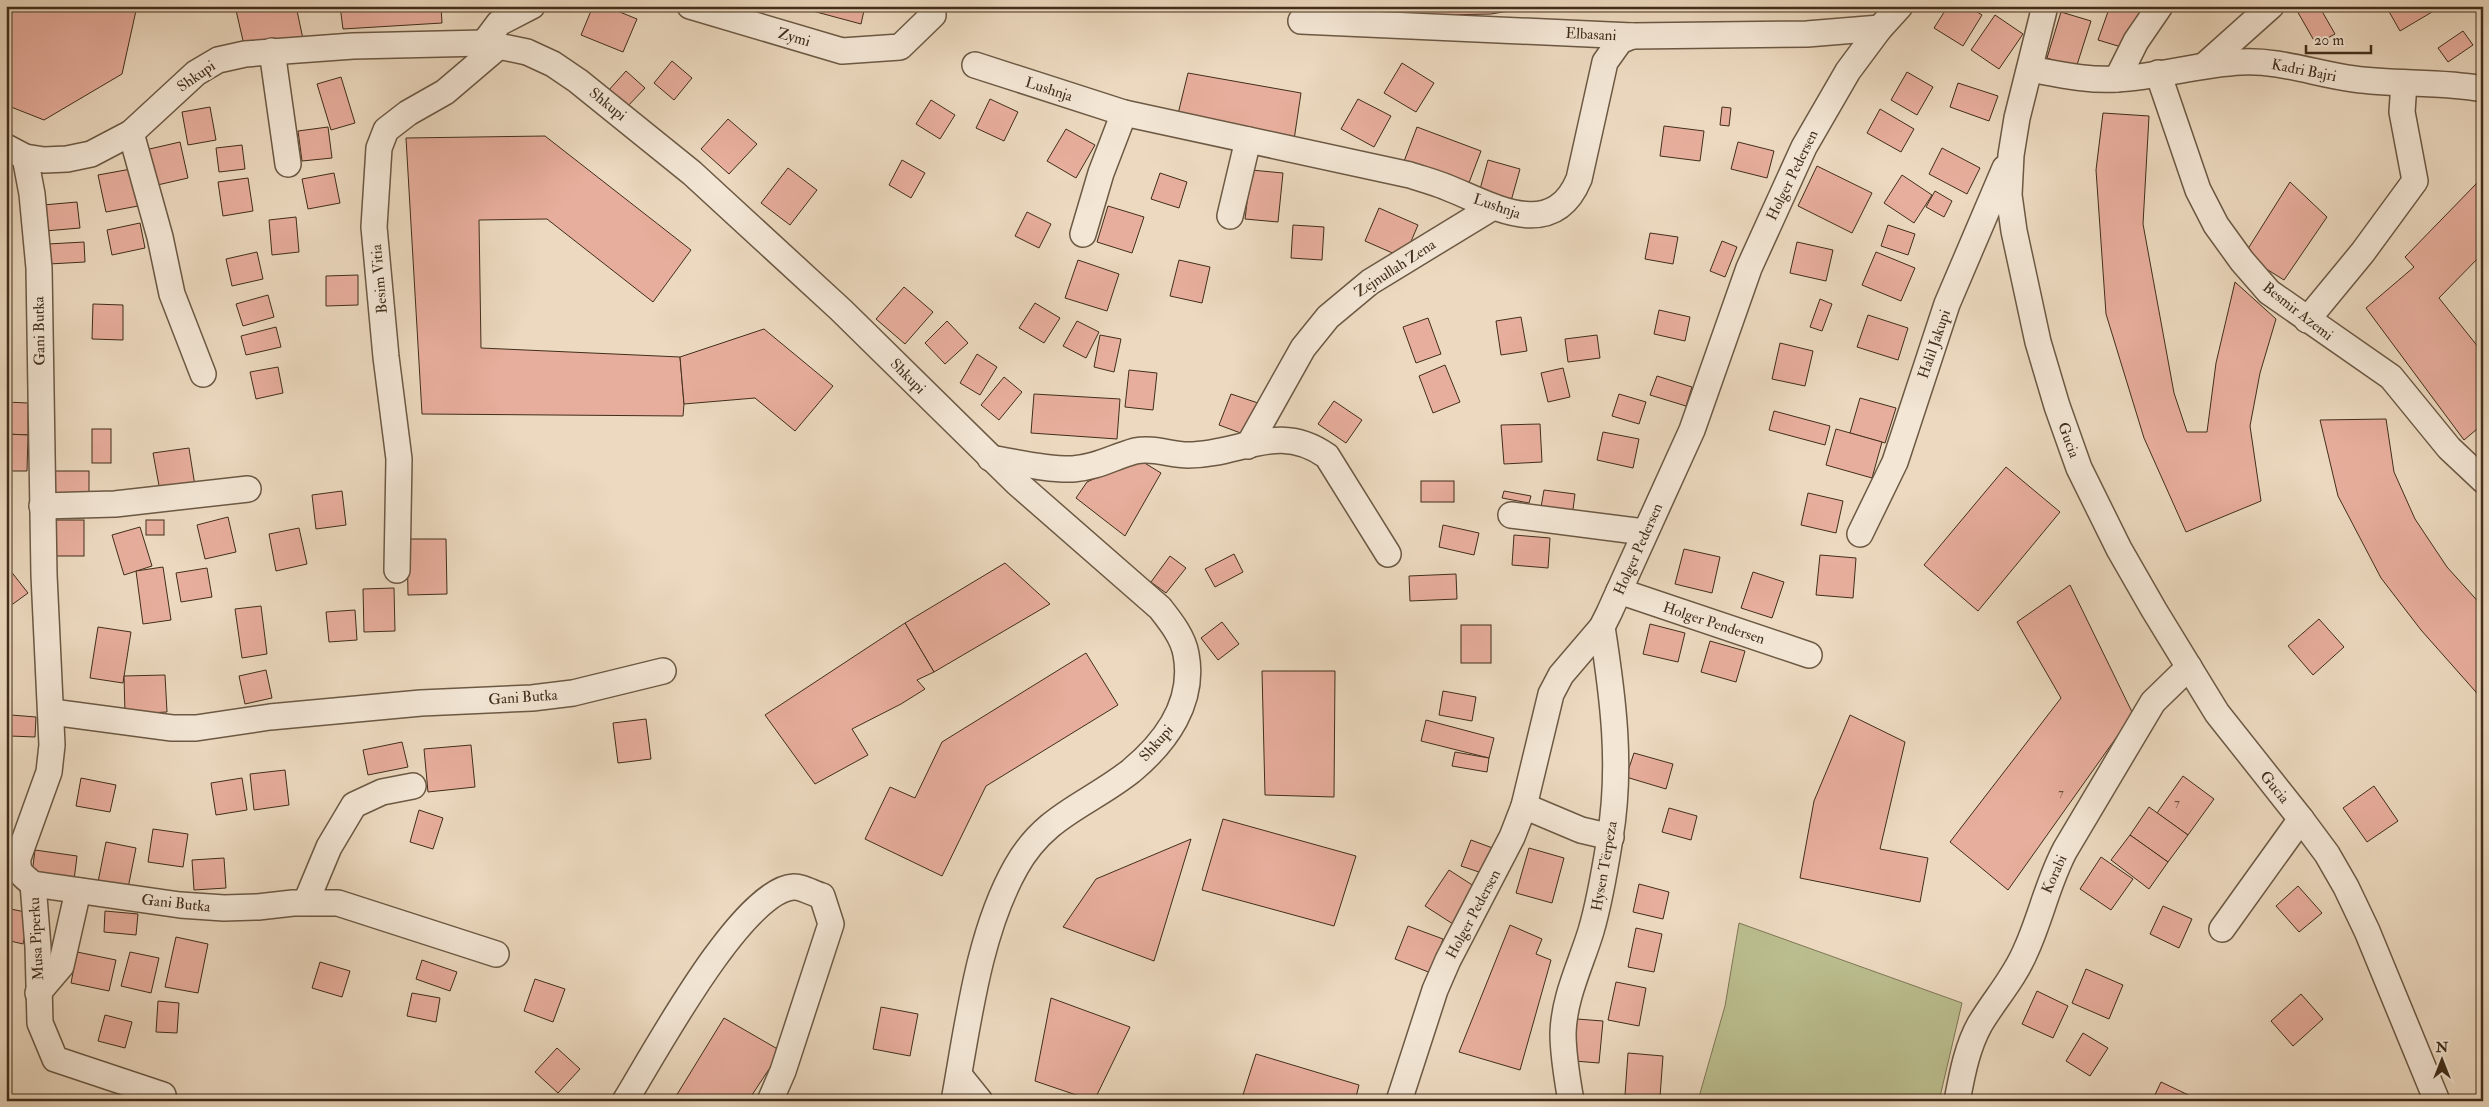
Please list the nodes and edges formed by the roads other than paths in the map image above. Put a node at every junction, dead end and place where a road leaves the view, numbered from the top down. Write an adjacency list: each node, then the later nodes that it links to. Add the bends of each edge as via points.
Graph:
1 (532, 6): 11 (street, via 499,23)
2 (690, 6): 3 (street, Zymi, via 842,51 900,47 932,15)
3 (932, 6)
4 (1900, 6): 9 (street, Holger Pedersen)
5 (2046, 6): 15 (street, Gucia)
6 (2160, 6): 17 (street, via 2136,41)
7 (2271, 6): 14 (street)
8 (1301, 21): 10 (street, Elbasani)
9 (1880, 28): 10 (street, Elbasani, via 1807,34); 37 (street, Holger Pedersen, via 1848,71 1804,147 1749,268 1692,430)
10 (1632, 36): 26 (street, Lushnja, via 1620,41 1605,62 1578,179 1566,200 1554,209 1526,216)
11 (492, 44): 12 (street, Shkupi); 32 (street, Shkupi, via 527,52 578,80 692,173 841,310); 40 (street, Besim Vitia, via 445,92 386,130 379,148 374,227 399,459)
12 (272, 51): 21 (street, Shkupi, via 218,60 196,73); 25 (street)
13 (975, 65): 20 (street, Lushnja)
14 (2205, 65): 16 (street, Kadri Bajri); 18 (street, Kadri Bajri, via 2270,63 2352,79)
15 (2030, 69): 17 (street, Kadri Bajri); 24 (street, Gucia)
16 (2158, 73): 17 (street, Kadri Bajri); 29 (street, Besmir Azemi, via 2198,190 2216,225 2242,262 2269,292)
17 (2117, 80)
18 (2404, 83): 19 (street, Kadri Bajri); 29 (street, via 2402,112 2415,181)
19 (2483, 89)
20 (1124, 113): 22 (street, Lushnja); 28 (street, via 1101,173)
21 (131, 133): 23 (street, Shkupi, via 91,154 44,160); 30 (street, via 172,294)
22 (1248, 140): 26 (street, Lushnja, via 1410,175 1446,186); 27 (street)
23 (16, 152): 35 (street, Gani Butka, via 32,194 39,268)
24 (2011, 154): 38 (street, Halil Jakupi, via 1947,304 1895,462); 44 (street, Gucia, via 2009,195 2014,231 2038,342 2060,414 2080,468 2119,549)
25 (288, 164)
26 (1493, 207): 31 (street, Zejnullah Zena, via 1370,282 1328,317 1303,348)
27 (1230, 216)
28 (1083, 234)
29 (2307, 320): 33 (street, Besmir Azemi, via 2391,377 2449,448)
30 (203, 374)
31 (1248, 446): 32 (street, via 1186,455 1155,449 1136,451 1100,465 1072,469); 39 (street, via 1274,440 1294,440 1313,446 1327,456)
32 (990, 458): 57 (street, Shkupi, via 1160,608 1176,630 1186,653 1188,677 1184,701 1172,728 1153,752 1129,772 1055,820 1016,865 988,934)
33 (2483, 480)
34 (248, 489): 35 (street, via 114,504)
35 (42, 506): 46 (street, Gani Butka)
36 (1511, 515): 37 (street)
37 (1644, 532): 41 (street, Holger Pedersen)
38 (1860, 534)
39 (1388, 554)
40 (397, 570)
41 (1619, 591): 42 (street, Holger Pedersen); 43 (street, Holger Pendersen)
42 (1602, 626): 48 (street, Holger Pedersen, via 1561,675 1551,694); 50 (street, Hysen Tërpeza, via 1616,737 1616,789)
43 (1809, 655)
44 (2189, 667): 49 (street, Gucia, via 2217,713); 65 (street, Korabi, via 2153,702 2064,850 2016,972 1979,1026 1968,1052)
45 (663, 671): 46 (street, Gani Butka, via 573,693 270,717 196,728 172,728)
46 (52, 712): 51 (street, Gani Butka, via 49,772 18,858 17,868 22,877)
47 (413, 786): 53 (street, via 382,792 354,805 329,847)
48 (1524, 806): 50 (street, via 1582,830); 63 (street, Holger Pedersen, via 1497,870 1435,990)
49 (2301, 819): 54 (street, Gucia); 66 (street, Gucia, via 2327,854 2363,923)
50 (1610, 837): 64 (street, Hysen Tërpeza, via 1591,930 1568,1000 1563,1032)
51 (33, 884): 52 (street, Gani Butka); 56 (street, Musa Piperku)
52 (78, 891): 53 (street, Gani Butka, via 224,908); 56 (street, Musa Piperku, via 61,966)
53 (306, 902): 55 (street, Gani Butka, via 357,907)
54 (2222, 929)
55 (496, 954)
56 (38, 993): 58 (street, Musa Piperku, via 40,1023 55,1059)
57 (959, 1075): 61 (street, Shkupi); 62 (street)
58 (163, 1094)
59 (625, 1101): 60 (street, via 716,954 768,896 793,886 822,896 832,924)
60 (770, 1101)
61 (954, 1101)
62 (980, 1101)
63 (1399, 1101)
64 (1571, 1101)
65 (1957, 1101)
66 (2437, 1101)

